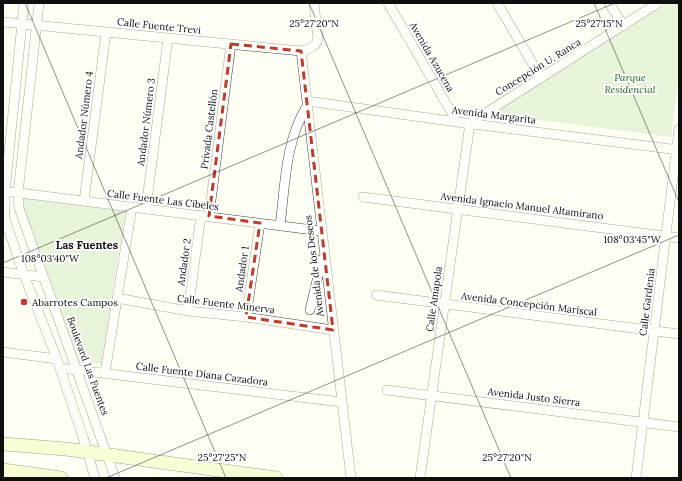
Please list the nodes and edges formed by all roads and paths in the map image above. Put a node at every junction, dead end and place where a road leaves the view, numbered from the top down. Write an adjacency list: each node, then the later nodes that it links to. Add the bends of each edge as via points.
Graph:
1 (24, 3): 9 (street)
2 (39, 3): 10 (street, Boulevard Las Fuentes)
3 (314, 3): 15 (street, Calle Fuente Trevi, via 317,44)
4 (388, 3): 18 (street, Avenida Azucena)
5 (496, 3): 16 (street)
6 (610, 3): 11 (street)
7 (658, 3): 11 (street, Concepción U. Ranca)
8 (3, 22): 9 (street, Calle Fuente Trevi)
9 (22, 24): 10 (street, Calle Fuente Trevi); 22 (street)
10 (38, 25): 12 (street, Calle Fuente Trevi); 23 (street, Boulevard Las Fuentes)
11 (624, 26): 16 (street, Concepción U. Ranca)
12 (106, 32): 13 (street, Calle Fuente Trevi); 25 (street, Andador Número 4)
13 (168, 38): 14 (street, Calle Fuente Trevi); 27 (street, Andador Número 3)
14 (231, 44): 15 (street, Calle Fuente Trevi); 29 (street, Privada Castellón)
15 (301, 51): 17 (street, Avenida de los Deseos)
16 (542, 78): 19 (street, Concepción U. Ranca)
17 (307, 104): 18 (street, Avenida Margarita); 31 (street, via 292,140); 32 (street, Avenida de los Deseos)
18 (457, 122): 19 (street, Avenida Margarita)
19 (470, 123): 21 (street, Avenida Margarita); 28 (street, Calle Amapola)
20 (679, 129): 21 (street, Calle Gardenia)
21 (678, 149): 33 (street, Calle Gardenia)
22 (4, 192): 23 (street, Calle Fuente Las Cibeles); 37 (street, via 6,219)
23 (18, 193): 25 (street, Calle Fuente Las Cibeles); 38 (street, Boulevard Las Fuentes, via 19,208)
24 (363, 197): 28 (street, Avenida Ignacio Manuel Altamirano)
25 (84, 201): 26 (street, Calle Fuente Las Cibeles)
26 (132, 207): 27 (street, Calle Fuente Las Cibeles); 40 (street)
27 (146, 208): 29 (street, Calle Fuente Las Cibeles)
28 (458, 209): 33 (street, Avenida Ignacio Manuel Altamirano); 41 (street, Calle Amapola)
29 (205, 216): 30 (street, Calle Fuente Las Cibeles); 43 (street, Andador 2)
30 (260, 223): 31 (street, Calle Fuente Las Cibeles); 44 (street, Andador 1)
31 (280, 226): 32 (street, Calle Fuente Las Cibeles)
32 (321, 231): 35 (street, Avenida de los Deseos)
33 (666, 236): 34 (street, Avenida Ignacio Manuel Altamirano); 46 (street, Calle Gardenia)
34 (679, 238)
35 (324, 252): 42 (street); 45 (street, Avenida de los Deseos)
36 (3, 272): 37 (street)
37 (24, 275): 38 (street); 49 (street)
38 (44, 277): 50 (street, Boulevard Las Fuentes)
39 (376, 295): 41 (street, Avenida Concepción Mariscal)
40 (117, 298): 43 (street, Calle Fuente Minerva); 51 (street)
41 (445, 304): 46 (street, Avenida Concepción Mariscal); 53 (street, Calle Amapola)
42 (310, 310)
43 (188, 311): 44 (street, Calle Fuente Minerva)
44 (246, 317): 45 (street, Calle Fuente Minerva)
45 (333, 330): 54 (street, Avenida de los Deseos)
46 (654, 331): 47 (street, Avenida Concepción Mariscal); 55 (street, Calle Gardenia)
47 (679, 334)
48 (3, 352): 49 (street, Calle Fuente Diana Cazadora)
49 (59, 363): 50 (street, Calle Fuente Diana Cazadora); 58 (street)
50 (77, 370): 51 (street, Calle Fuente Diana Cazadora); 59 (street, Boulevard Las Fuentes)
51 (106, 373): 54 (street, Calle Fuente Diana Cazadora)
52 (387, 390): 53 (street, Avenida Justo Sierra)
53 (432, 395): 55 (street, Avenida Justo Sierra); 66 (street, Calle Amapola)
54 (341, 402): 65 (street, Avenida de los Deseos)
55 (643, 422): 56 (street, Avenida Justo Sierra); 67 (street, Calle Gardenia)
56 (679, 426)
57 (3, 444): 58 (main road)
58 (88, 452): 59 (main road); 62 (street)
59 (107, 454): 63 (street, Boulevard Las Fuentes); 64 (main road)
60 (3, 470): 61 (main road)
61 (61, 478)
62 (95, 478)
63 (115, 478)
64 (276, 478)
65 (351, 478)
66 (420, 478)
67 (636, 478)

